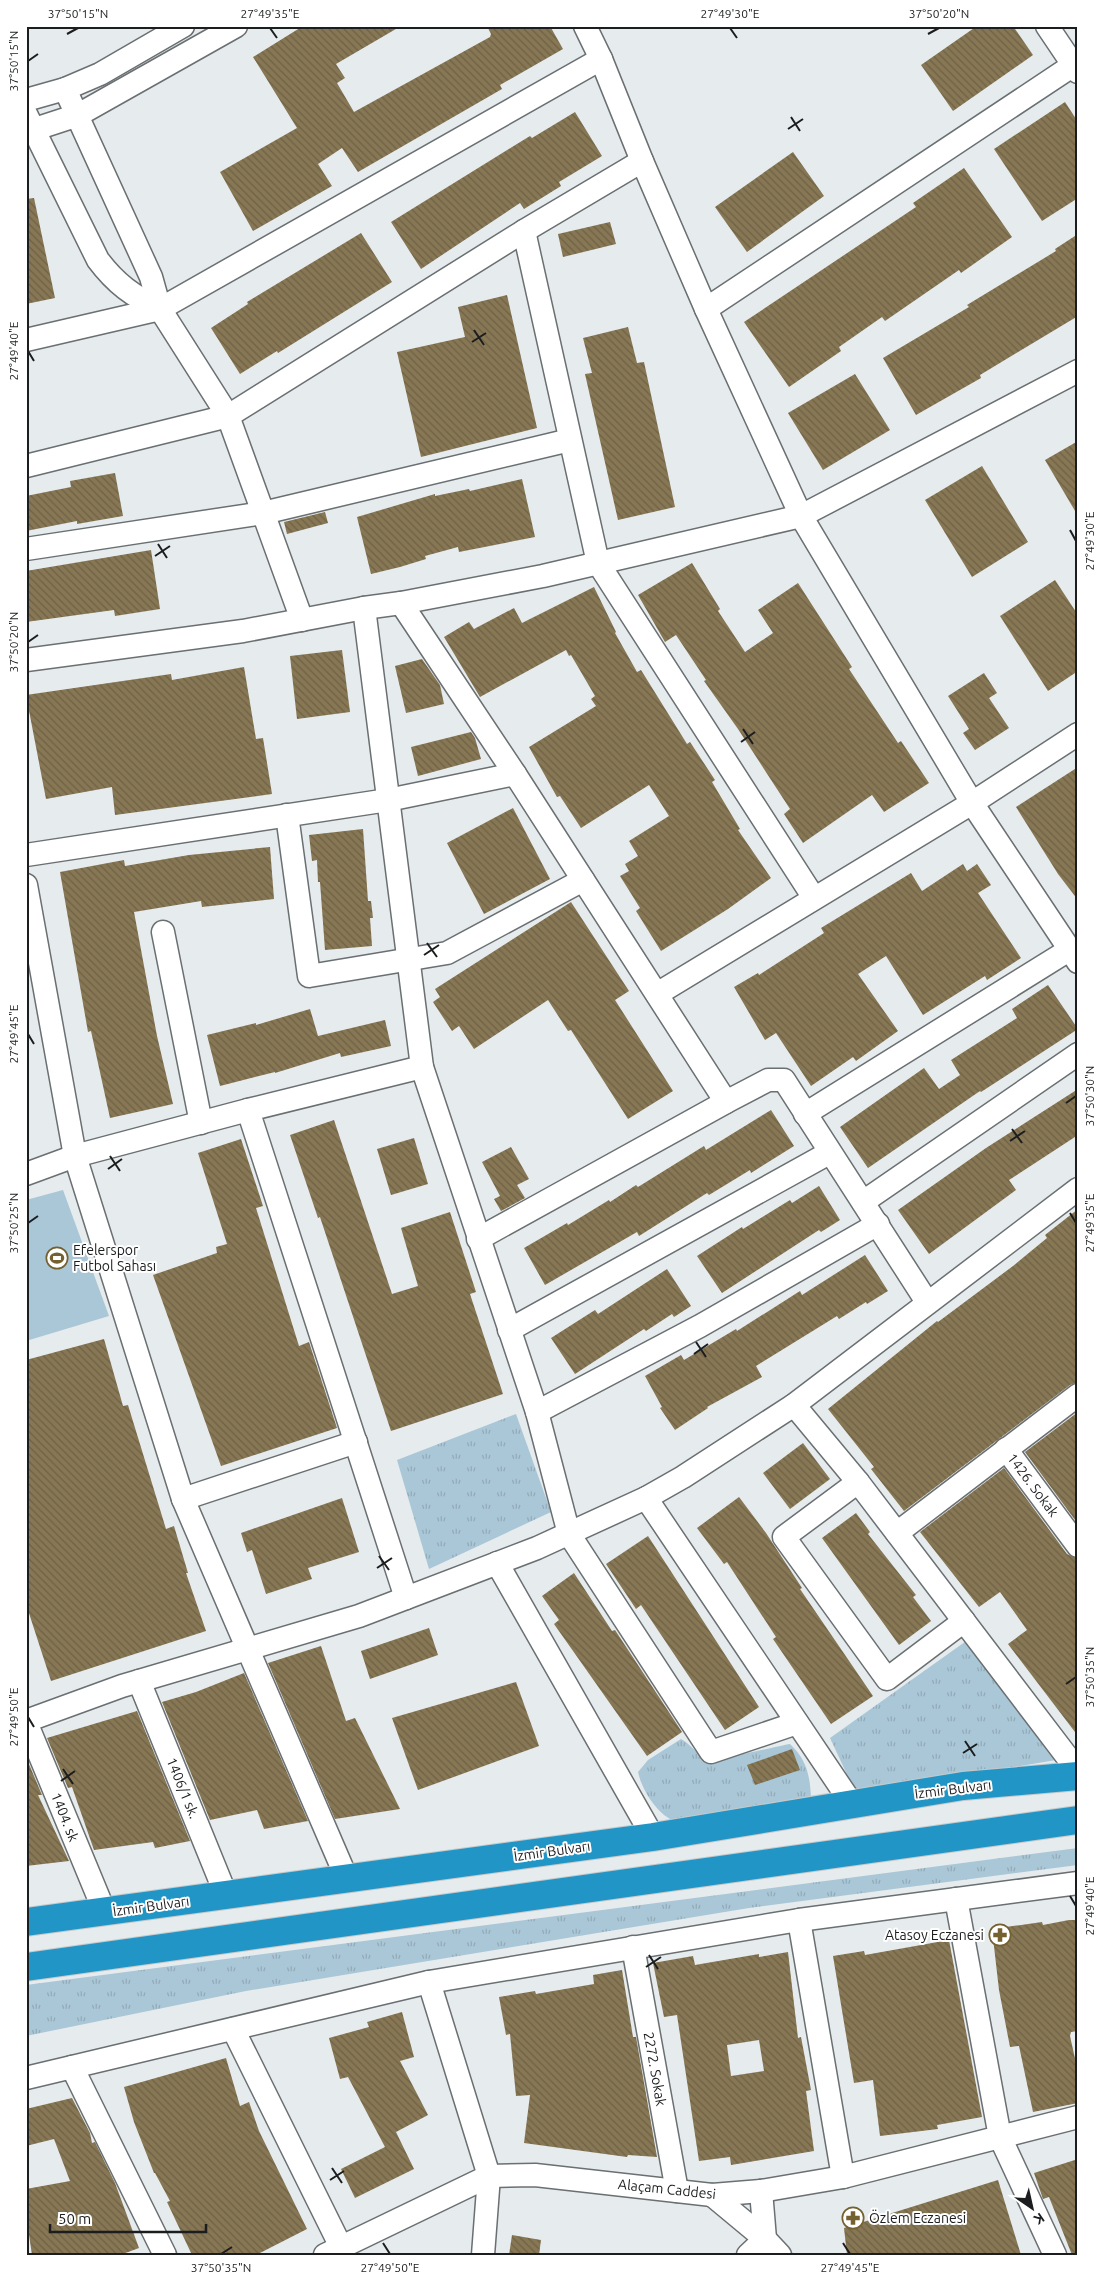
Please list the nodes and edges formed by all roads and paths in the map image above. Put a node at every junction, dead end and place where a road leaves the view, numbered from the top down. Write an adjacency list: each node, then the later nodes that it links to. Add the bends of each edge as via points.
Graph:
1 (183, 26): 7 (street, via 100,74)
2 (236, 26): 9 (street)
3 (585, 26): 5 (street)
4 (1047, 26): 6 (street)
5 (601, 59): 11 (street); 13 (street)
6 (1076, 66): 14 (street)
7 (65, 88): 8 (street); 9 (street)
8 (26, 100)
9 (78, 115): 10 (street); 13 (street, via 151,277)
10 (29, 125): 13 (street, via 98,260 113,280 138,299)
11 (642, 161): 12 (street); 14 (street)
12 (524, 232): 17 (street); 18 (street)
13 (160, 309): 15 (street); 17 (street)
14 (706, 309): 21 (street)
15 (26, 340)
16 (1078, 370): 21 (street)
17 (228, 416): 19 (street); 20 (street)
18 (570, 440): 20 (street); 23 (street)
19 (26, 466)
20 (263, 513): 22 (street); 26 (street)
21 (801, 516): 23 (street); 31 (street)
22 (26, 549)
23 (598, 563): 24 (street); 36 (street)
24 (401, 603): 25 (street); 29 (street)
25 (364, 608): 26 (street); 30 (street)
26 (302, 620): 27 (street)
27 (26, 660)
28 (1078, 734): 31 (street)
29 (515, 774): 30 (street); 34 (street)
30 (388, 800): 32 (street); 39 (street)
31 (972, 803): 36 (street); 38 (street)
32 (287, 815): 33 (street); 39 (street, via 309,976)
33 (26, 855)
34 (584, 880): 39 (street, via 447,953); 40 (street)
35 (26, 885): 48 (street)
36 (814, 898): 40 (street)
37 (163, 932): 46 (street)
38 (1074, 956): 45 (street)
39 (409, 960): 42 (street)
40 (657, 994): 43 (street)
41 (1078, 1054): 51 (street)
42 (422, 1067): 44 (street); 53 (street)
43 (726, 1102): 45 (street, via 768,1080 784,1080); 53 (street)
44 (248, 1110): 46 (street); 59 (street)
45 (805, 1114): 47 (street)
46 (200, 1123): 48 (street)
47 (830, 1153): 51 (street); 55 (street)
48 (75, 1156): 49 (street); 63 (street)
49 (26, 1174)
50 (1078, 1189): 54 (street)
51 (863, 1202): 52 (street)
52 (878, 1224): 54 (street); 58 (street, via 700,1326)
53 (478, 1239): 55 (street)
54 (927, 1302): 57 (street)
55 (509, 1330): 58 (street)
56 (1078, 1395): 60 (street)
57 (794, 1405): 61 (street); 62 (street)
58 (537, 1412): 65 (street)
59 (356, 1442): 63 (street); 68 (street)
60 (1006, 1449): 64 (street); 66 (street, 1426. Sokak)
61 (858, 1482): 64 (street); 69 (street, via 784,1537 887,1679)
62 (646, 1498): 65 (street); 73 (street)
63 (182, 1499): 70 (street)
64 (897, 1533): 69 (street)
65 (569, 1534): 67 (street); 73 (street, via 711,1752)
66 (1078, 1546)
67 (497, 1563): 68 (street); 78 (street)
68 (406, 1598): 70 (street)
69 (964, 1621): 74 (street)
70 (248, 1650): 71 (street); 79 (street)
71 (139, 1681): 72 (street); 81 (street, 1406/1 sk.)
72 (26, 1722): 83 (street, 1404. sk)
73 (797, 1723): 76 (street)
74 (1078, 1771)
75 (1078, 1776): 76 (highway, İzmir Bulvarı, via 963,1786)
76 (852, 1804): 78 (highway, İzmir Bulvarı)
77 (1078, 1820): 87 (highway)
78 (653, 1837): 79 (highway, İzmir Bulvarı)
79 (347, 1879): 81 (highway, İzmir Bulvarı)
80 (1078, 1883): 82 (street)
81 (226, 1895): 83 (highway, İzmir Bulvarı)
82 (956, 1899): 84 (street); 93 (street)
83 (104, 1913): 85 (highway, İzmir Bulvarı)
84 (799, 1920): 86 (street); 95 (street)
85 (26, 1922)
86 (633, 1947): 88 (street); 96 (street, 2272. Sokak)
87 (26, 1967)
88 (429, 1982): 89 (street); 94 (street)
89 (233, 2029): 90 (street); 100 (street)
90 (72, 2067): 91 (street); 101 (street)
91 (26, 2078)
92 (1078, 2117): 93 (street, Alaçam Caddesi)
93 (1000, 2137): 95 (street, Alaçam Caddesi); 104 (street)
94 (489, 2176): 96 (street, Alaçam Caddesi, via 535,2175); 100 (street, Alaçam Caddesi); 102 (street)
95 (843, 2177): 97 (street, Alaçam Caddesi)
96 (677, 2191): 98 (street, Alaçam Caddesi)
97 (761, 2191): 98 (street, Alaçam Caddesi); 99 (street)
98 (712, 2195): 99 (street)
99 (773, 2247): 103 (street)
100 (333, 2251)
101 (165, 2255)
102 (483, 2255)
103 (748, 2255)
104 (1055, 2255)

